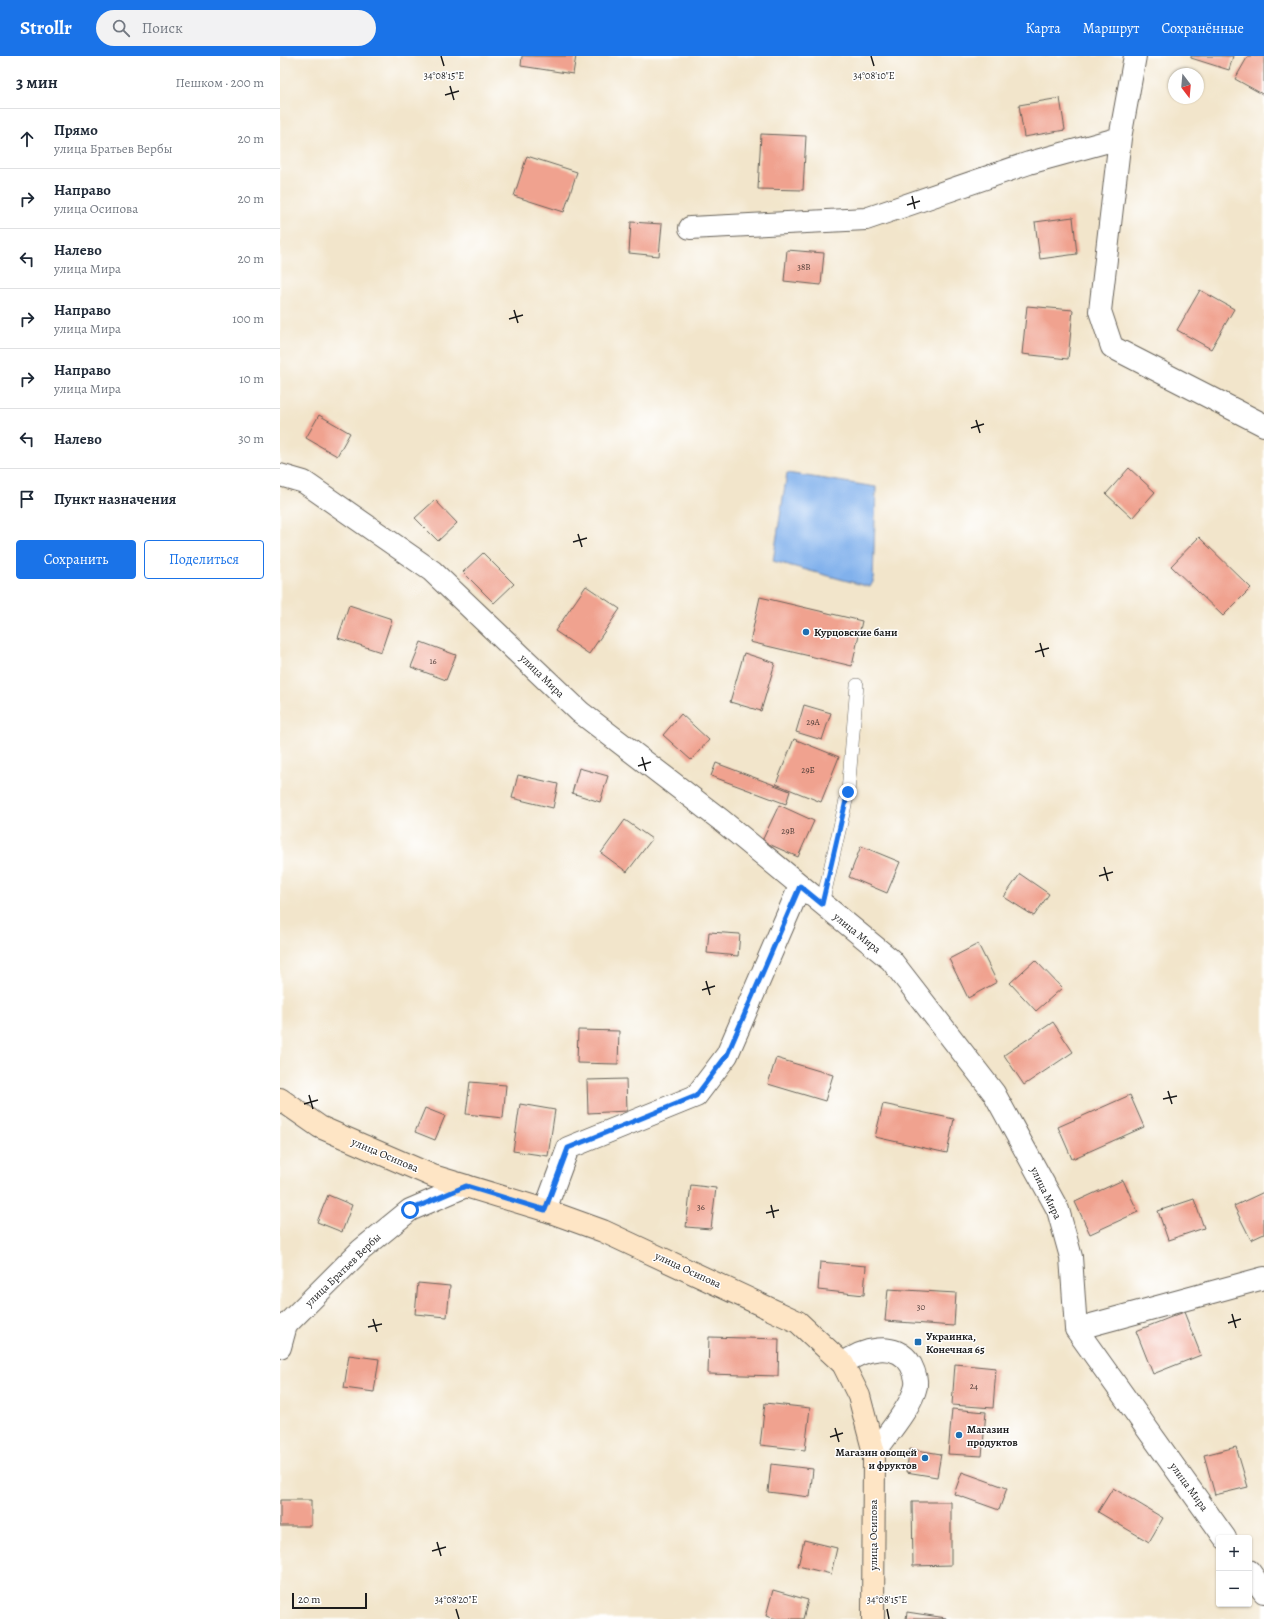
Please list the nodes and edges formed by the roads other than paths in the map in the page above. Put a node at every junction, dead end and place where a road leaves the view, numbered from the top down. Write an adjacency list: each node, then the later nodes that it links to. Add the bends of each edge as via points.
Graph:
1 (1135, 56): 2 (street)
2 (1120, 138): 3 (street, via 1029,163 866,219); 4 (street, via 1100,311 1112,347)
3 (690, 228)
4 (1264, 425)
5 (280, 475): 7 (street, улица Мира, via 304,482 432,571 580,712 721,820)
6 (857, 685): 8 (lane, via 848,792)
7 (800, 886): 8 (street, улица Мира); 11 (street, via 727,1055 696,1096 568,1148)
8 (822, 904): 14 (street, улица Мира, via 891,960 994,1093 1058,1210 1072,1257)
9 (280, 1099): 10 (main road, улица Осипова, via 320,1127 433,1176)
10 (466, 1186): 11 (main road, улица Осипова); 13 (street, улица Братьев Вербы, via 410,1210 361,1250)
11 (545, 1210): 16 (main road, улица Осипова, via 603,1231 798,1322)
12 (1264, 1278): 14 (street)
13 (283, 1325): 15 (street, улица Братьев Вербы)
14 (1076, 1329): 18 (street, улица Мира)
15 (280, 1347)
16 (843, 1364): 17 (main road, улица Осипова, via 859,1396); 17 (street, via 853,1356 867,1351 887,1349 908,1361 914,1371 916,1384 912,1397)
17 (874, 1453): 21 (main road, улица Осипова)
18 (1223, 1535)
19 (1252, 1576): 20 (street)
20 (1264, 1592)
21 (873, 1619)

